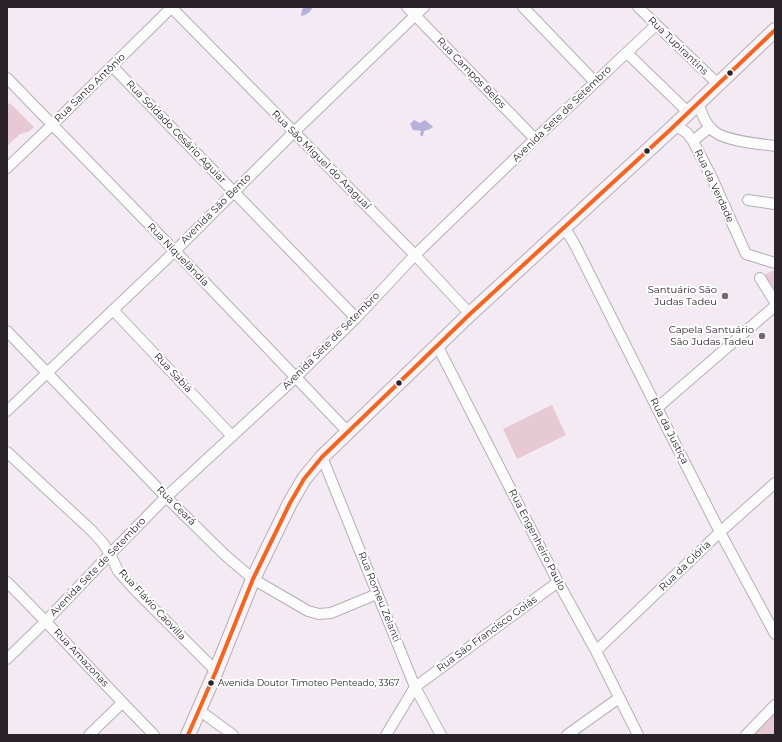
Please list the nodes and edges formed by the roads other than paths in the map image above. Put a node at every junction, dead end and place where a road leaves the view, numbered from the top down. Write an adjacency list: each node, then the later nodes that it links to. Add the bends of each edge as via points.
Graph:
1 (172, 7): 10 (street, Rua Santo Antônio); 18 (street, Rua São Miguel do Araguaí)
2 (407, 7): 6 (street, Rua Campos Belos)
3 (424, 7): 6 (street, Avenida São Bento)
4 (523, 7): 12 (street)
5 (638, 7): 7 (street, Rua Tupirantins)
6 (416, 16): 18 (street, Avenida São Bento); 19 (street, Rua Campos Belos)
7 (656, 25): 9 (street, Avenida Sete de Setembro); 13 (street, Rua Tupirantins)
8 (775, 30): 13 (main road)
9 (627, 53): 12 (street, Avenida Sete de Setembro); 14 (street)
10 (112, 66): 15 (street, Rua Santo Antônio); 23 (street, Rua Soldado Cesário Aguiar)
11 (7, 78): 15 (street, Rua Niquelândia)
12 (596, 82): 19 (street, Avenida Sete de Setembro)
13 (718, 84): 14 (main road)
14 (693, 107): 16 (main road); 17 (street)
15 (52, 125): 22 (street, Rua Santo Antônio); 27 (street, Rua Niquelândia)
16 (673, 126): 20 (street, Rua da Verdade, via 687,133); 26 (main road)
17 (710, 127): 20 (street); 21 (street, via 721,136)
18 (294, 132): 23 (street, Avenida São Bento); 28 (street, Rua São Miguel do Araguaí)
19 (535, 139): 28 (street, Avenida Sete de Setembro)
20 (693, 142): 29 (street, Rua da Verdade, via 746,254)
21 (775, 146)
22 (7, 168)
23 (234, 192): 27 (street, Avenida São Bento); 35 (street, Rua Soldado Cesário Aguiar)
24 (748, 200): 25 (street)
25 (775, 204)
26 (564, 227): 34 (main road); 40 (street, Rua da Justiça)
27 (175, 251): 33 (street, Avenida São Bento); 39 (street, Rua Niquelândia)
28 (415, 255): 34 (street, Rua São Miguel do Araguaí); 35 (street, Avenida Sete de Setembro)
29 (775, 263)
30 (760, 278): 31 (street)
31 (775, 302)
32 (775, 306): 40 (street)
33 (113, 310): 38 (street, Avenida São Bento); 43 (street, Rua Sabiá)
34 (470, 314): 37 (main road)
35 (356, 318): 39 (street, Avenida Sete de Setembro)
36 (7, 331): 38 (street, Rua Ceará)
37 (437, 345): 42 (main road); 52 (street, Rua Engenheiro Paulo)
38 (47, 373): 41 (street, Avenida São Bento); 47 (street, Rua Ceará)
39 (295, 378): 42 (street, Rua Niquelândia); 43 (street, Avenida Sete de Setembro)
40 (657, 408): 48 (street, Rua da Justiça)
41 (7, 411)
42 (348, 432): 45 (main road)
43 (232, 436): 47 (street, Avenida Sete de Setembro)
44 (7, 452): 49 (street, Rua Flávio Caovilla, via 91,530)
45 (322, 457): 50 (main road, via 290,502); 53 (street, Rua Romeu Zelanti)
46 (775, 483): 48 (street, Rua da Glória)
47 (166, 497): 49 (street, Avenida Sete de Setembro); 50 (street, Rua Ceará)
48 (720, 532): 55 (street, Rua da Justiça); 56 (street, Rua da Glória)
49 (110, 554): 54 (street, Avenida Sete de Setembro); 58 (street, Rua Flávio Caovilla, via 118,571 135,590)
50 (253, 580): 53 (street, Rua Ceará, via 308,611 319,614 331,612); 58 (main road)
51 (7, 582): 54 (street, Rua Amazonas)
52 (558, 582): 56 (street, Rua Engenheiro Paulo); 59 (street, Rua São Francisco Goiás)
53 (377, 594): 59 (street, Rua Romeu Zelanti)
54 (46, 621): 57 (street, Avenida Sete de Setembro); 61 (street, Rua Amazonas)
55 (775, 634)
56 (596, 651): 60 (street, Rua Engenheiro Paulo)
57 (7, 659)
58 (216, 671): 63 (main road)
59 (415, 687): 68 (street); 69 (street, Rua Romeu Zelanti)
60 (619, 698): 70 (street); 71 (street, Rua Engenheiro Paulo)
61 (122, 703): 64 (street); 65 (street, Rua Amazonas)
62 (775, 705): 72 (street)
63 (199, 710): 66 (main road); 67 (street)
64 (89, 735)
65 (154, 735)
66 (188, 735)
67 (233, 735)
68 (386, 735)
69 (441, 735)
70 (567, 735)
71 (638, 735)
72 (746, 735)

